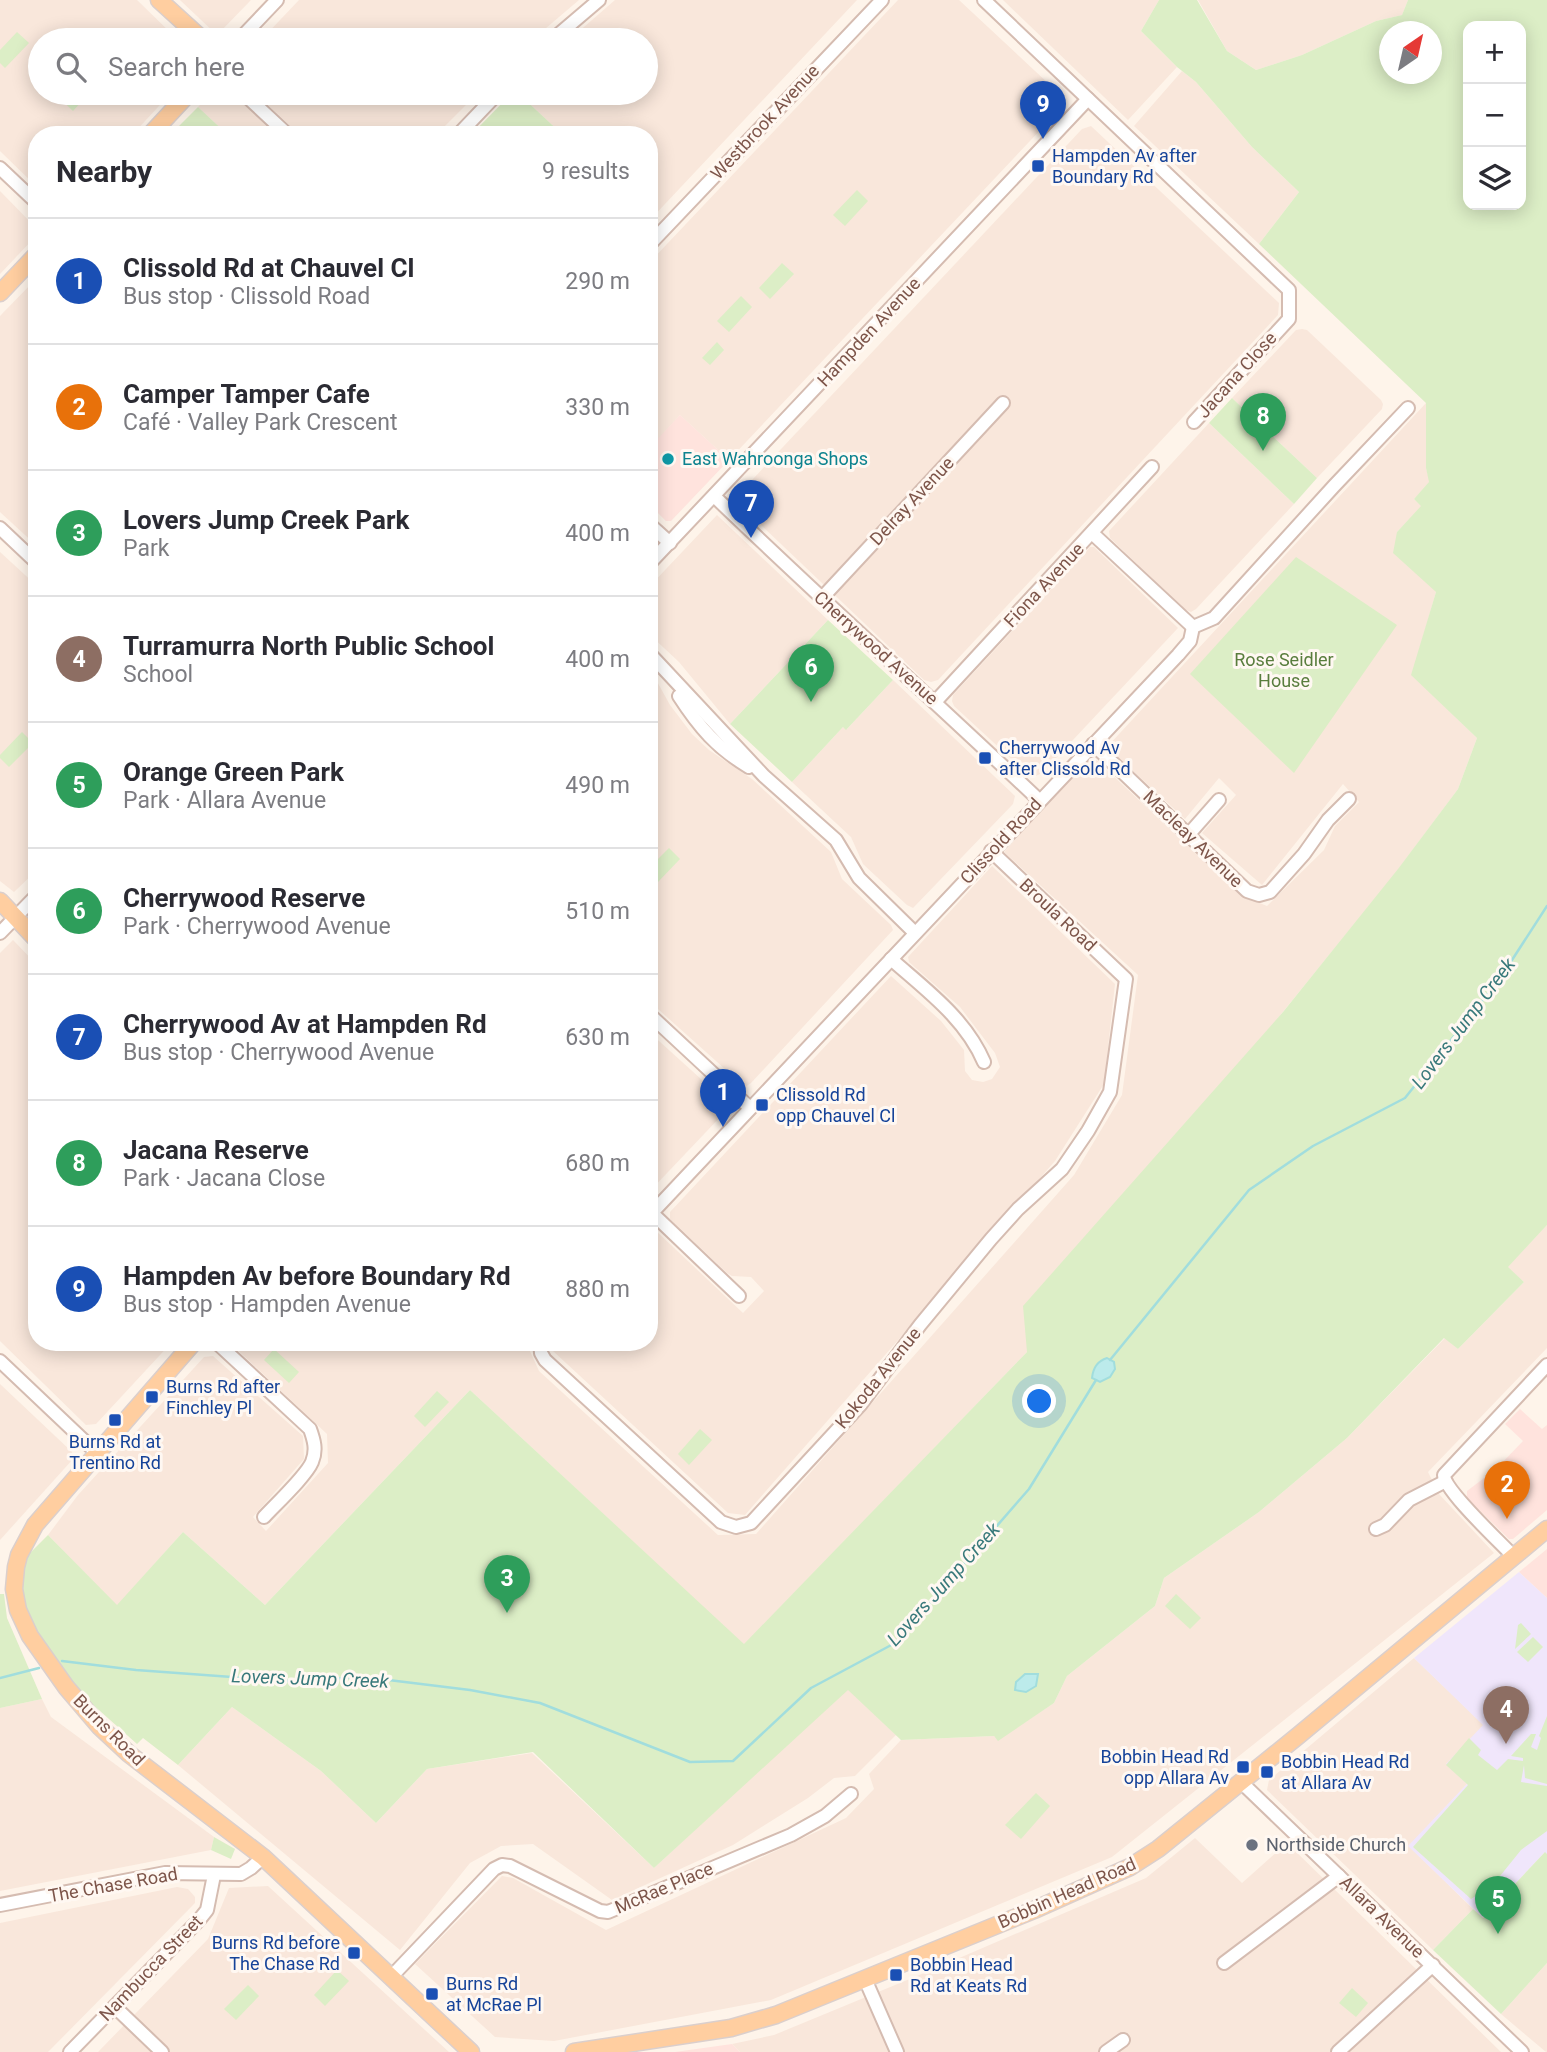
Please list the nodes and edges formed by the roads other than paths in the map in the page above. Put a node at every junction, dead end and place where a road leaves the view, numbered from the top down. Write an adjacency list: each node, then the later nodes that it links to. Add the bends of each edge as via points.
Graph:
1 (159, 0): 6 (main road)
2 (277, 0): 7 (street)
3 (599, 0): 8 (street)
4 (881, 0): 18 (street, Westbrook Avenue)
5 (984, 0): 9 (street)
6 (190, 28)
7 (250, 28)
8 (566, 28)
9 (1088, 99): 23 (street, Jacana Close, via 1289,290 1289,318); 25 (street, Hampden Avenue)
10 (178, 105): 13 (main road)
11 (256, 105): 14 (street)
12 (486, 105): 15 (street)
13 (158, 126)
14 (278, 126)
15 (466, 126)
16 (0, 168): 17 (street)
17 (28, 194)
18 (658, 235)
19 (28, 263): 20 (main road)
20 (0, 293)
21 (1003, 402): 32 (street, Delray Avenue)
22 (1408, 408): 33 (street, Clissold Road, via 1214,618)
23 (1194, 422)
24 (1152, 467): 28 (street, Fiona Avenue)
25 (714, 496): 29 (street, Hampden Avenue); 32 (street, Cherrywood Avenue)
26 (0, 528): 30 (street)
27 (658, 532): 29 (street)
28 (1092, 533): 33 (street); 35 (street, Fiona Avenue)
29 (670, 543): 31 (street, Hampden Avenue)
30 (28, 554)
31 (658, 555)
32 (821, 599): 35 (street, Cherrywood Avenue)
33 (1193, 628): 36 (street, Clissold Road, via 1190,641)
34 (658, 663): 47 (street, via 698,726 836,840 859,878)
35 (935, 702): 38 (street, Cherrywood Avenue)
36 (1093, 744): 38 (street, Clissold Road); 40 (street, Macleay Avenue)
37 (1349, 799): 40 (street, Macleay Avenue, via 1270,892 1259,895 1247,891)
38 (1038, 800): 41 (street, Clissold Road)
39 (1219, 800): 40 (street)
40 (1189, 834)
41 (991, 851): 47 (street, Clissold Road); 49 (street, Broula Road)
42 (0, 901): 44 (main road)
43 (28, 905): 44 (street)
44 (16, 918): 45 (main road); 46 (street)
45 (28, 931)
46 (0, 933)
47 (915, 933): 48 (street, Clissold Road)
48 (891, 958): 51 (street, via 951,1012); 52 (street, Clissold Road)
49 (1126, 979): 58 (street, Kokoda Avenue, via 1110,1092 1069,1159 991,1239 861,1404 751,1523 736,1527 721,1522 545,1360)
50 (658, 1022): 52 (street)
51 (984, 1062)
52 (750, 1108): 53 (street, Clissold Road)
53 (658, 1206)
54 (658, 1221): 55 (street)
55 (740, 1296)
56 (186, 1351): 61 (main road, Burns Road)
57 (226, 1351): 63 (street, via 310,1429 314,1438 312,1464)
58 (541, 1351)
59 (0, 1361): 61 (street)
60 (1547, 1365): 62 (street, via 1454,1461)
61 (97, 1453): 67 (main road, Burns Road, via 35,1525)
62 (1444, 1482): 65 (street, via 1409,1500); 66 (street)
63 (264, 1517)
64 (1547, 1529): 66 (main road, Bobbin Head Road)
65 (1376, 1530)
66 (1513, 1556): 68 (main road, Bobbin Head Road)
67 (7, 1588): 70 (main road, Burns Road, via 30,1636 100,1727 128,1754)
68 (1241, 1782): 72 (street, Allara Avenue); 77 (main road, Bobbin Head Road, via 1130,1867)
69 (850, 1794): 76 (street, McRae Place, via 825,1816 791,1835 608,1912 502,1865)
70 (263, 1857): 71 (street, The Chase Road, via 241,1874); 76 (main road, Burns Road)
71 (214, 1875): 73 (street, The Chase Road, via 165,1873); 78 (street, Nambucca Street, via 199,1920)
72 (1339, 1876): 74 (street); 75 (street, Allara Avenue)
73 (0, 1905)
74 (1224, 1963)
75 (1433, 1965): 87 (street); 88 (street, Allara Avenue)
76 (391, 1977): 83 (main road, Burns Road)
77 (865, 1979): 80 (main road, Bobbin Head Road, via 754,2022); 85 (street)
78 (116, 2007): 81 (street, Nambucca Street); 82 (street)
79 (1123, 2040): 86 (street)
80 (598, 2050): 84 (main road, Bobbin Head Road)
81 (70, 2052)
82 (162, 2052)
83 (471, 2052)
84 (574, 2052)
85 (897, 2052)
86 (1106, 2052)
87 (1338, 2052)
88 (1522, 2052)

